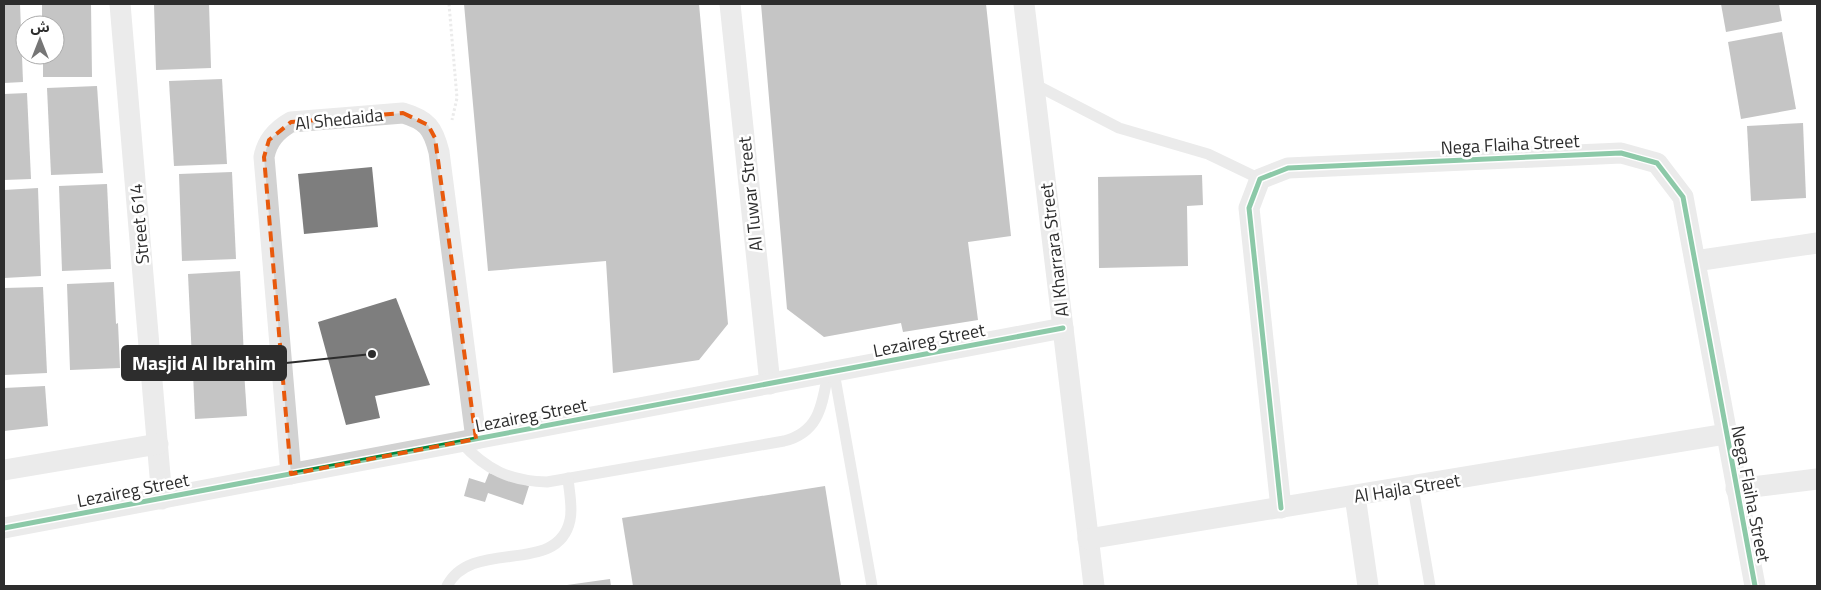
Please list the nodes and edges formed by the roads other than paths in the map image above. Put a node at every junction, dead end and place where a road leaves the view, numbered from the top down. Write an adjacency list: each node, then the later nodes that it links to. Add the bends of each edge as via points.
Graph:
1 (120, 4): 13 (street, Street 614)
2 (730, 4): 10 (street, Al Tuwar Street)
3 (1024, 4): 4 (street, Al Kharrara Street)
4 (1034, 84): 5 (lane, via 1119,128 1208,154); 8 (street, Al Kharrara Street)
5 (1260, 179): 7 (street, Nega Flaiha Street, via 1288,168 1621,153 1658,163 1683,197); 22 (street, via 1249,208)
6 (1817, 243): 7 (street)
7 (1695, 260): 11 (street, Nega Flaiha Street)
8 (1063, 328): 9 (street, Lezaireg Street); 24 (street, Al Kharrara Street)
9 (831, 372): 10 (street, Lezaireg Street); 16 (lane, via 818,415 804,433 795,438); 26 (lane)
10 (770, 384): 12 (street, Lezaireg Street)
11 (1726, 434): 18 (street, Al Hajla Street); 19 (street, Nega Flaiha Street)
12 (468, 441): 15 (street, Lezaireg Street); 15 (street, Al Shedaida, via 436,138 418,117 403,113 291,122 269,140 264,157); 16 (lane, via 482,463 511,478 529,482)
13 (158, 444): 14 (street); 21 (street, Street 614)
14 (4, 470)
15 (290, 474): 21 (street, Lezaireg Street)
16 (568, 478): 25 (lane, via 571,518 561,540 542,551 469,565)
17 (1817, 479): 19 (street)
18 (1412, 487): 20 (street, Al Hajla Street); 29 (lane)
19 (1736, 489): 30 (street, Nega Flaiha Street)
20 (1355, 496): 22 (street, Al Hajla Street); 28 (street)
21 (162, 498): 23 (street, Lezaireg Street)
22 (1281, 508): 24 (street, Al Hajla Street)
23 (4, 528)
24 (1088, 539): 27 (street, Al Kharrara Street)
25 (447, 586)
26 (872, 586)
27 (1094, 586)
28 (1368, 586)
29 (1430, 586)
30 (1755, 586)

